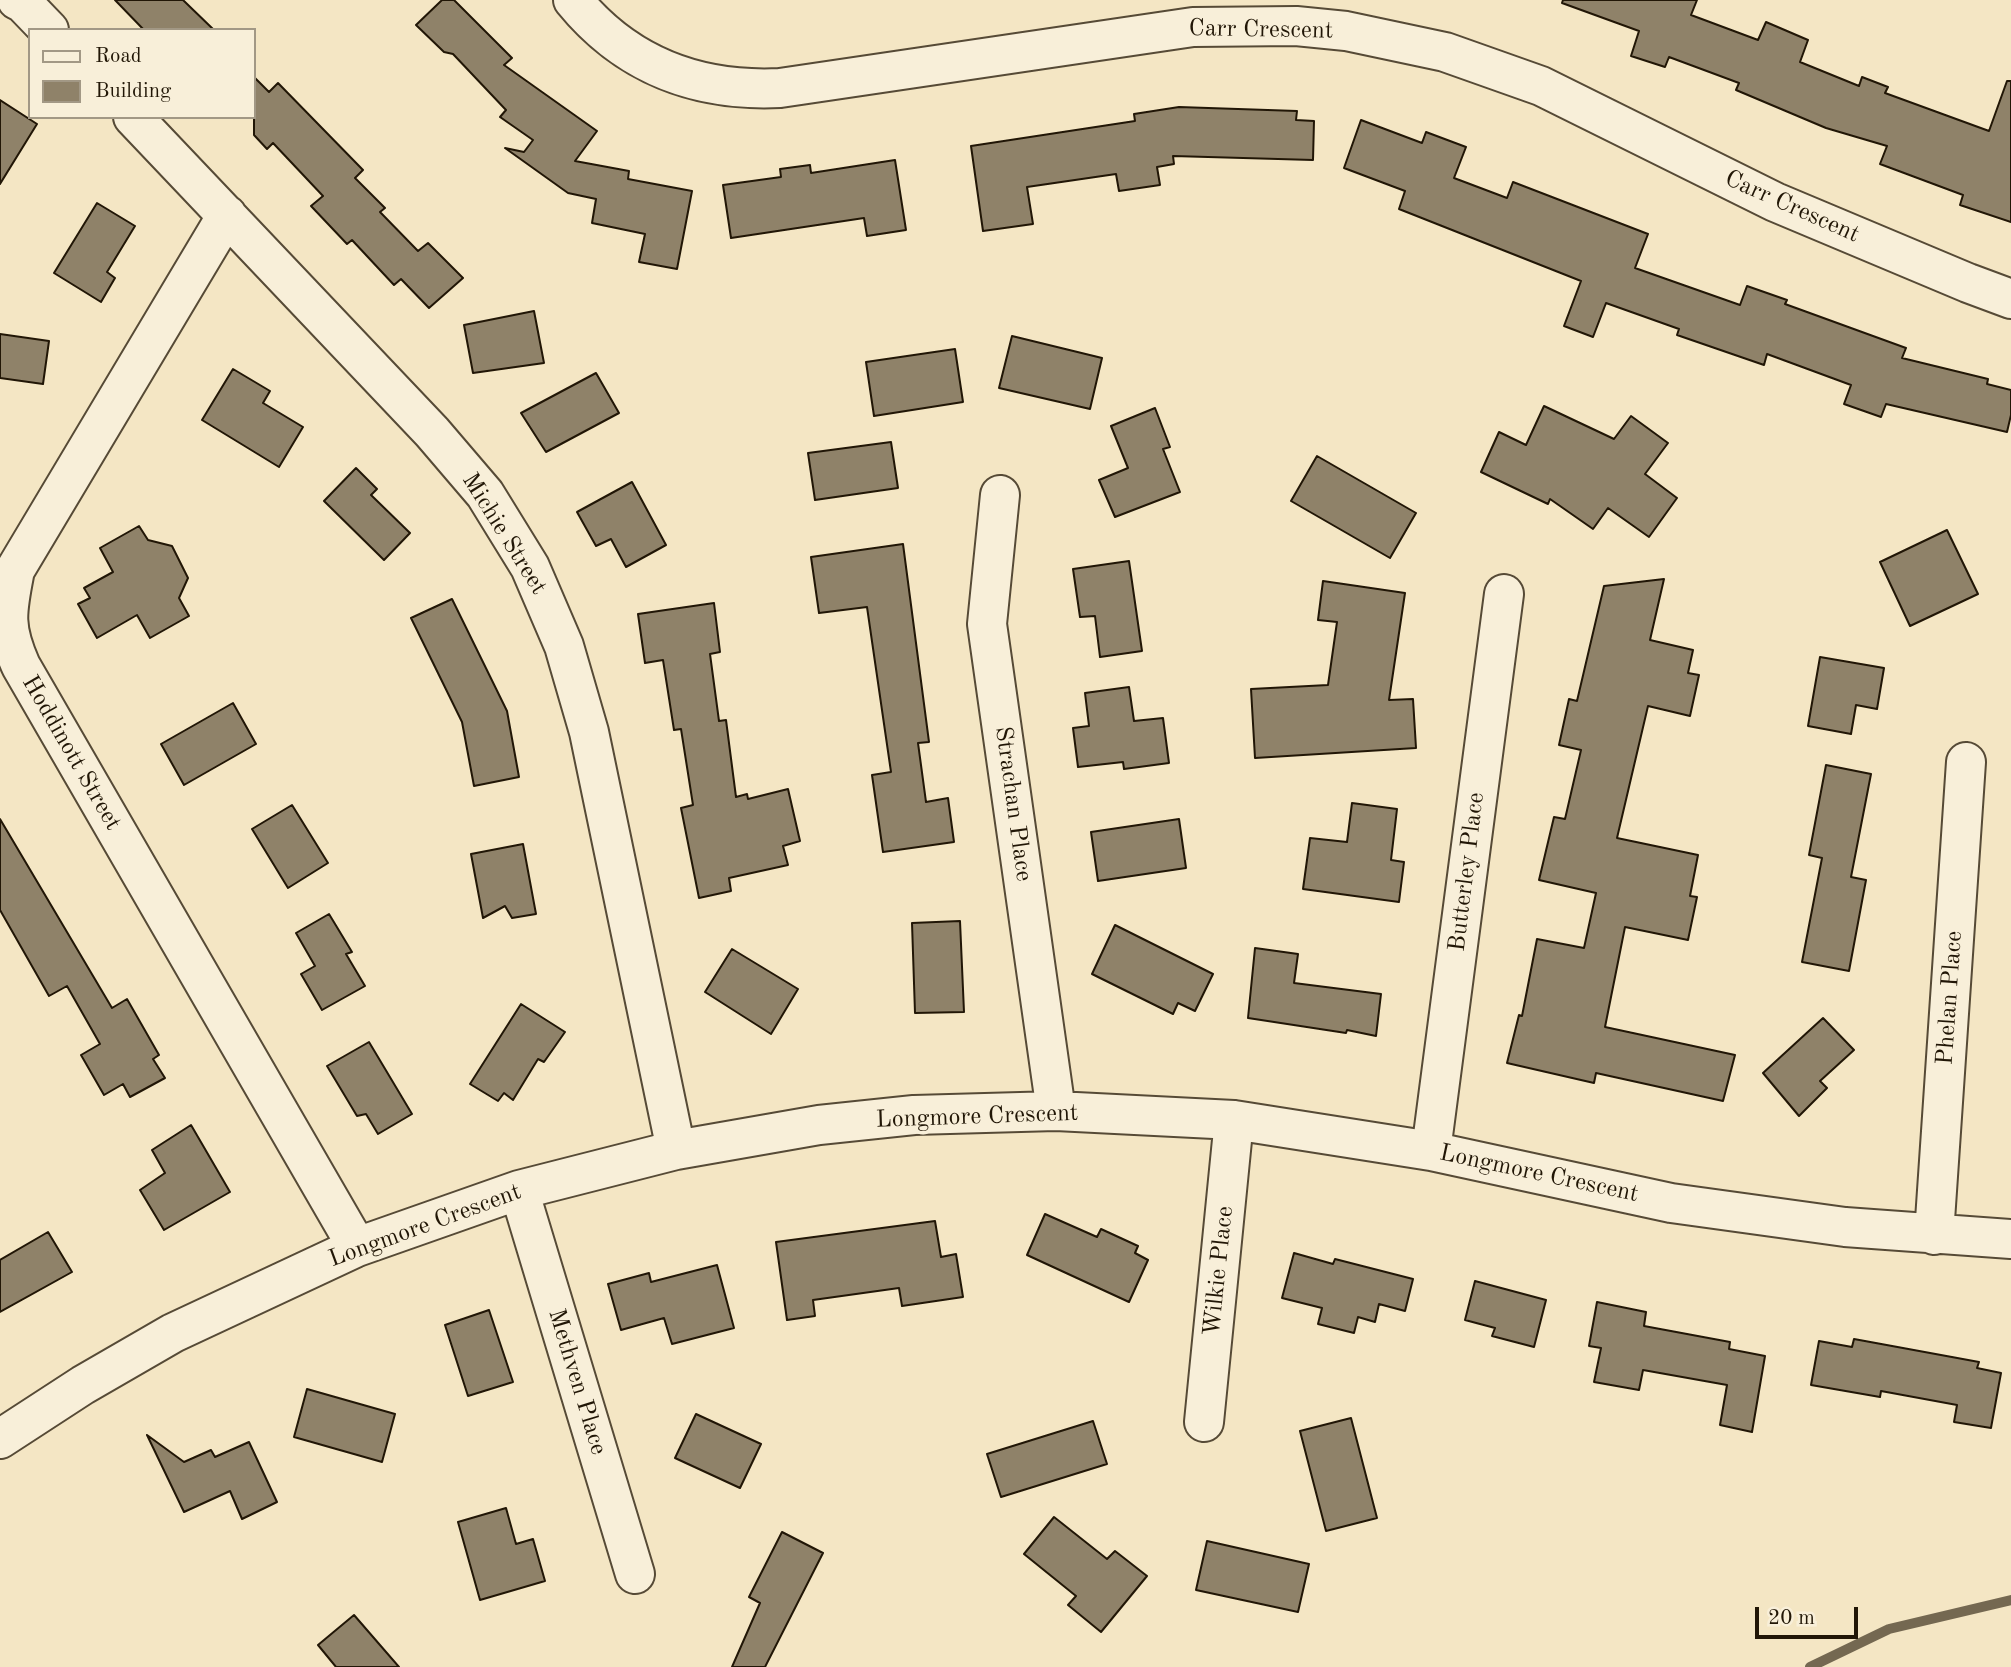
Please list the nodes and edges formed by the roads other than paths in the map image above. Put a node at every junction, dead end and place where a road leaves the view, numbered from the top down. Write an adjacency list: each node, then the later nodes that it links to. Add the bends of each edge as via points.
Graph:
1 (18, 0): 3 (street)
2 (573, 0): 6 (street, Carr Crescent, via 591,22 638,58 693,81 751,89 1193,27 1296,26 1446,52 1541,86 1775,202)
3 (47, 28)
4 (135, 119): 5 (street, Michie Street)
5 (227, 215): 12 (street, Michie Street, via 432,432 485,494 530,566 564,646 589,732); 17 (street, Hoddinott Street, via 15,570 6,613 10,642 21,666)
6 (2011, 299)
7 (1000, 495): 10 (street, Strachan Place, via 987,624)
8 (1504, 594): 13 (street, Butterley Place)
9 (1966, 762): 15 (street, Phelan Place)
10 (1056, 1111): 11 (street, Longmore Crescent); 12 (street, Longmore Crescent, via 914,1115 832,1123)
11 (1234, 1120): 13 (street, Longmore Crescent); 18 (street, Wilkie Place)
12 (676, 1150): 14 (street, Longmore Crescent)
13 (1431, 1150): 15 (street, Longmore Crescent, via 1671,1203)
14 (519, 1190): 17 (street, Longmore Crescent); 20 (street, Methven Place)
15 (1934, 1235): 16 (street, Longmore Crescent)
16 (2011, 1239)
17 (357, 1247): 19 (street, Longmore Crescent, via 173,1334)
18 (1204, 1422)
19 (0, 1439)
20 (635, 1574)

